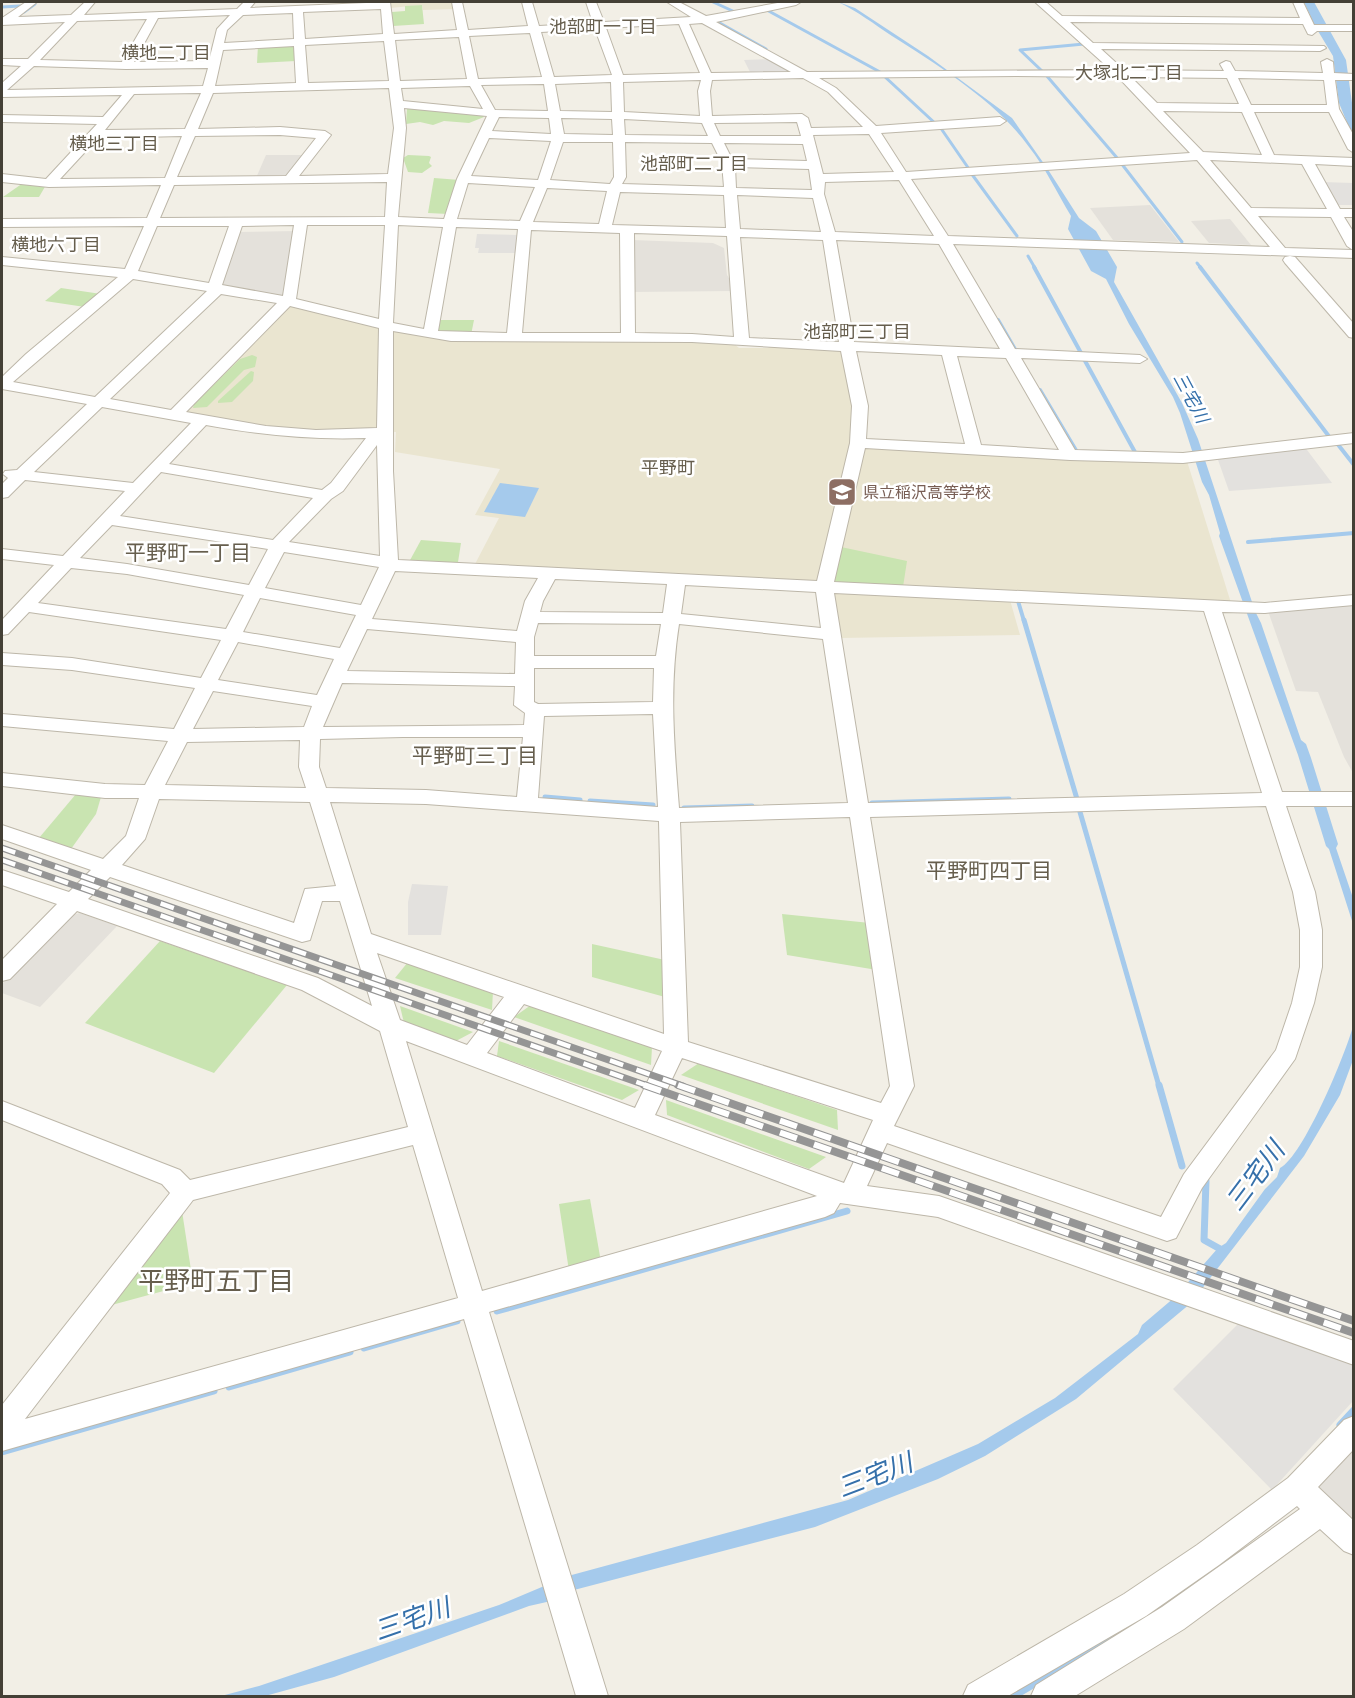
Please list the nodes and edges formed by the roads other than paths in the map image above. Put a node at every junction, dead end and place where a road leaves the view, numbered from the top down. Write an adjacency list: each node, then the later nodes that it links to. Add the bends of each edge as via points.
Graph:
1 (32, 2): 22 (street)
2 (90, 2): 18 (street)
3 (250, 2): 16 (street)
4 (457, 2): 28 (street)
5 (527, 2): 26 (street)
6 (591, 2): 23 (street)
7 (672, 2): 20 (street)
8 (749, 2): 14 (street)
9 (796, 2): 14 (street)
10 (1040, 2): 19 (street)
11 (1298, 2): 24 (street)
12 (347, 4): 13 (street); 15 (street)
13 (385, 4): 29 (street)
14 (763, 8): 20 (street)
15 (298, 9): 16 (street); 30 (street)
16 (239, 12): 17 (street); 32 (street, via 222,29)
17 (154, 15): 18 (street); 37 (street)
18 (76, 18): 22 (street); 35 (street)
19 (1059, 18): 27 (street); 31 (street)
20 (707, 19): 21 (street); 39 (street)
21 (683, 21): 23 (street); 43 (street)
22 (3, 22)
23 (599, 25): 26 (street); 44 (street)
24 (1310, 25): 25 (street); 27 (street); 33 (street)
25 (1353, 28)
26 (534, 29): 28 (street); 45 (street)
27 (1210, 29): 31 (street); 33 (street); 40 (street)
28 (463, 32): 29 (street); 46 (street)
29 (389, 36): 30 (street); 47 (street)
30 (300, 42): 32 (street); 48 (street)
31 (1090, 46): 38 (street)
32 (218, 47): 36 (street)
33 (1320, 48): 41 (street)
34 (2, 62): 35 (street)
35 (31, 63): 37 (street); 49 (street)
36 (214, 64): 37 (street); 50 (street)
37 (131, 66): 51 (street)
38 (1122, 74): 39 (street); 40 (street); 55 (street)
39 (806, 75): 43 (street); 66 (street, via 832,90)
40 (1231, 75): 41 (street); 56 (street)
41 (1333, 76): 42 (street); 57 (street)
42 (1352, 76)
43 (707, 77): 44 (street); 63 (street)
44 (618, 79): 45 (street); 61 (street)
45 (549, 80): 46 (street); 60 (street)
46 (473, 81): 47 (street); 59 (street)
47 (395, 82): 48 (street); 54 (street)
48 (302, 87): 50 (street)
49 (2, 89)
50 (208, 90): 51 (street); 67 (street)
51 (125, 92): 53 (street); 65 (street)
52 (2, 94): 53 (street)
53 (16, 94): 58 (street)
54 (397, 104): 59 (street); 82 (street, via 400,128)
55 (1155, 107): 56 (street); 75 (street)
56 (1246, 108): 57 (street); 76 (street)
57 (1333, 109): 74 (street)
58 (2, 111)
59 (492, 113): 60 (street); 69 (street)
60 (554, 115): 61 (street); 71 (street)
61 (619, 117): 63 (street); 72 (street)
62 (2, 118): 65 (street)
63 (706, 120): 70 (street, via 802,118); 73 (street)
64 (1000, 120): 66 (street)
65 (105, 121): 68 (street)
66 (873, 130): 70 (street); 81 (street)
67 (190, 133): 68 (street); 84 (street, via 280,131 325,135); 86 (street)
68 (95, 134): 87 (street)
69 (485, 134): 71 (street); 85 (street)
70 (806, 136): 73 (street); 80 (street)
71 (558, 138): 72 (street); 89 (street)
72 (620, 138): 73 (street); 90 (street, via 620,177)
73 (715, 139): 79 (street)
74 (1353, 149)
75 (1200, 156): 76 (street); 81 (street); 93 (street)
76 (1270, 159): 77 (street)
77 (1306, 160): 78 (street); 94 (street)
78 (1353, 162)
79 (728, 163): 80 (street); 91 (street)
80 (814, 165): 83 (street)
81 (902, 176): 83 (street); 107 (street)
82 (394, 178): 84 (street); 98 (street)
83 (818, 178): 92 (street)
84 (290, 179): 86 (street)
85 (463, 179): 89 (street); 100 (street)
86 (170, 181): 87 (street); 99 (street)
87 (49, 183): 88 (street)
88 (5, 184)
89 (541, 184): 90 (street); 102 (street)
90 (614, 188): 91 (street); 103 (street)
91 (731, 192): 92 (street); 105 (street)
92 (818, 194): 106 (street)
93 (1248, 212): 94 (street); 110 (street)
94 (1335, 213): 95 (street); 108 (street)
95 (1353, 213)
96 (302, 220): 97 (street); 98 (street); 115 (street)
97 (237, 221): 99 (street); 114 (street)
98 (392, 221): 100 (street); 118 (street)
99 (153, 222): 101 (street); 113 (street)
100 (450, 222): 102 (street); 119 (street)
101 (2, 223)
102 (525, 225): 103 (street); 121 (street)
103 (605, 228): 104 (street)
104 (627, 229): 105 (street); 122 (street)
105 (732, 232): 106 (street); 123 (street)
106 (829, 236): 107 (street); 124 (street)
107 (944, 240): 110 (street); 126 (street)
108 (1353, 246)
109 (1353, 254): 110 (street)
110 (1286, 256): 112 (street); 116 (street)
111 (4, 262): 113 (street)
112 (1353, 263)
113 (130, 274): 114 (street); 128 (street)
114 (216, 288): 115 (street); 129 (street)
115 (287, 301): 118 (street); 130 (street)
116 (1334, 312): 117 (street); 120 (street)
117 (1353, 312)
118 (386, 323): 119 (street); 132 (street)
119 (430, 334): 121 (street)
120 (1353, 334)
121 (514, 337): 122 (street)
122 (628, 337): 123 (street)
123 (742, 342): 124 (street)
124 (847, 346): 125 (street); 134 (street, via 861,406)
125 (948, 350): 126 (street); 135 (street)
126 (1011, 353): 127 (street); 136 (street)
127 (1140, 359)
128 (2, 385): 129 (street)
129 (97, 402): 130 (street); 139 (street)
130 (174, 416): 131 (street)
131 (201, 421): 132 (street, via 285,433); 137 (street)
132 (381, 434): 142 (street, via 337,487); 147 (street)
133 (1353, 438): 136 (street, via 1190,457)
134 (858, 443): 135 (street); 150 (street)
135 (974, 449): 136 (street)
136 (1070, 455)
137 (158, 467): 140 (street); 142 (street)
138 (2, 473): 139 (street)
139 (20, 475): 140 (street); 141 (street)
140 (138, 488): 143 (street)
141 (2, 493)
142 (325, 495): 144 (street)
143 (109, 519): 144 (street); 146 (street)
144 (277, 545): 147 (street); 151 (street)
145 (2, 554): 146 (street)
146 (68, 562): 151 (street); 153 (street)
147 (389, 564): 148 (street); 155 (street)
148 (549, 573): 149 (street); 156 (street)
149 (677, 580): 150 (street); 157 (street)
150 (824, 588): 154 (street); 159 (street)
151 (255, 591): 155 (street); 160 (street)
152 (1353, 600): 154 (street, via 1261,608)
153 (24, 606): 158 (street); 160 (street)
154 (1211, 606): 178 (street)
155 (364, 617): 161 (street); 162 (street)
156 (530, 617): 157 (street); 161 (street)
157 (671, 618): 159 (street); 164 (street)
158 (2, 630)
159 (831, 634): 181 (street)
160 (232, 636): 162 (street); 167 (street)
161 (525, 637): 165 (street)
162 (345, 655): 166 (street)
163 (2, 660): 167 (street, via 72,664)
164 (664, 662): 165 (street); 169 (street)
165 (524, 671): 166 (street); 170 (street, via 524,705)
166 (335, 677): 168 (street)
167 (207, 684): 168 (street); 174 (street)
168 (323, 702): 173 (street)
169 (662, 708): 170 (street); 182 (street)
170 (535, 710): 172 (street)
171 (2, 720): 174 (street)
172 (533, 731): 173 (street); 180 (street)
173 (311, 733): 174 (street); 177 (street, via 309,767)
174 (180, 736): 176 (street)
175 (2, 779): 176 (street)
176 (151, 793): 177 (street); 184 (street, via 135,839)
177 (317, 796): 180 (street, via 426,797); 186 (street)
178 (1284, 799): 179 (street); 181 (street); 196 (street, via 1311,930 1311,967 1303,1003 1287,1053 1193,1180 1167,1230)
179 (1348, 799)
180 (527, 804): 182 (street)
181 (859, 810): 182 (street); 196 (street, via 902,1086)
182 (669, 815): 192 (street)
183 (2, 832): 184 (street)
184 (106, 868): 186 (street, via 302,934 313,894); 187 (street)
185 (2, 878): 187 (street)
186 (349, 893): 188 (street)
187 (72, 901): 189 (street); 191 (street, via 310,984)
188 (361, 939): 190 (street); 191 (street)
189 (2, 974)
190 (519, 992): 192 (street); 193 (street)
191 (390, 1026): 193 (street); 197 (street)
192 (676, 1047): 195 (street); 196 (street)
193 (472, 1056): 195 (street)
194 (2, 1110): 198 (street, via 171,1177)
195 (641, 1120): 199 (street)
196 (884, 1123): 199 (street)
197 (421, 1132): 198 (street); 200 (street)
198 (185, 1192): 202 (street)
199 (842, 1193): 200 (street, via 825,1206); 201 (street, via 939,1207)
200 (473, 1305): 204 (street); 208 (street)
201 (1353, 1353)
202 (2, 1426)
203 (1353, 1429): 205 (street)
204 (2, 1438)
205 (1298, 1488): 206 (street); 209 (street, via 1135,1605)
206 (1321, 1510): 207 (street); 210 (street, via 1173,1618)
207 (1353, 1541)
208 (592, 1696)
209 (979, 1696)
210 (1047, 1696)

